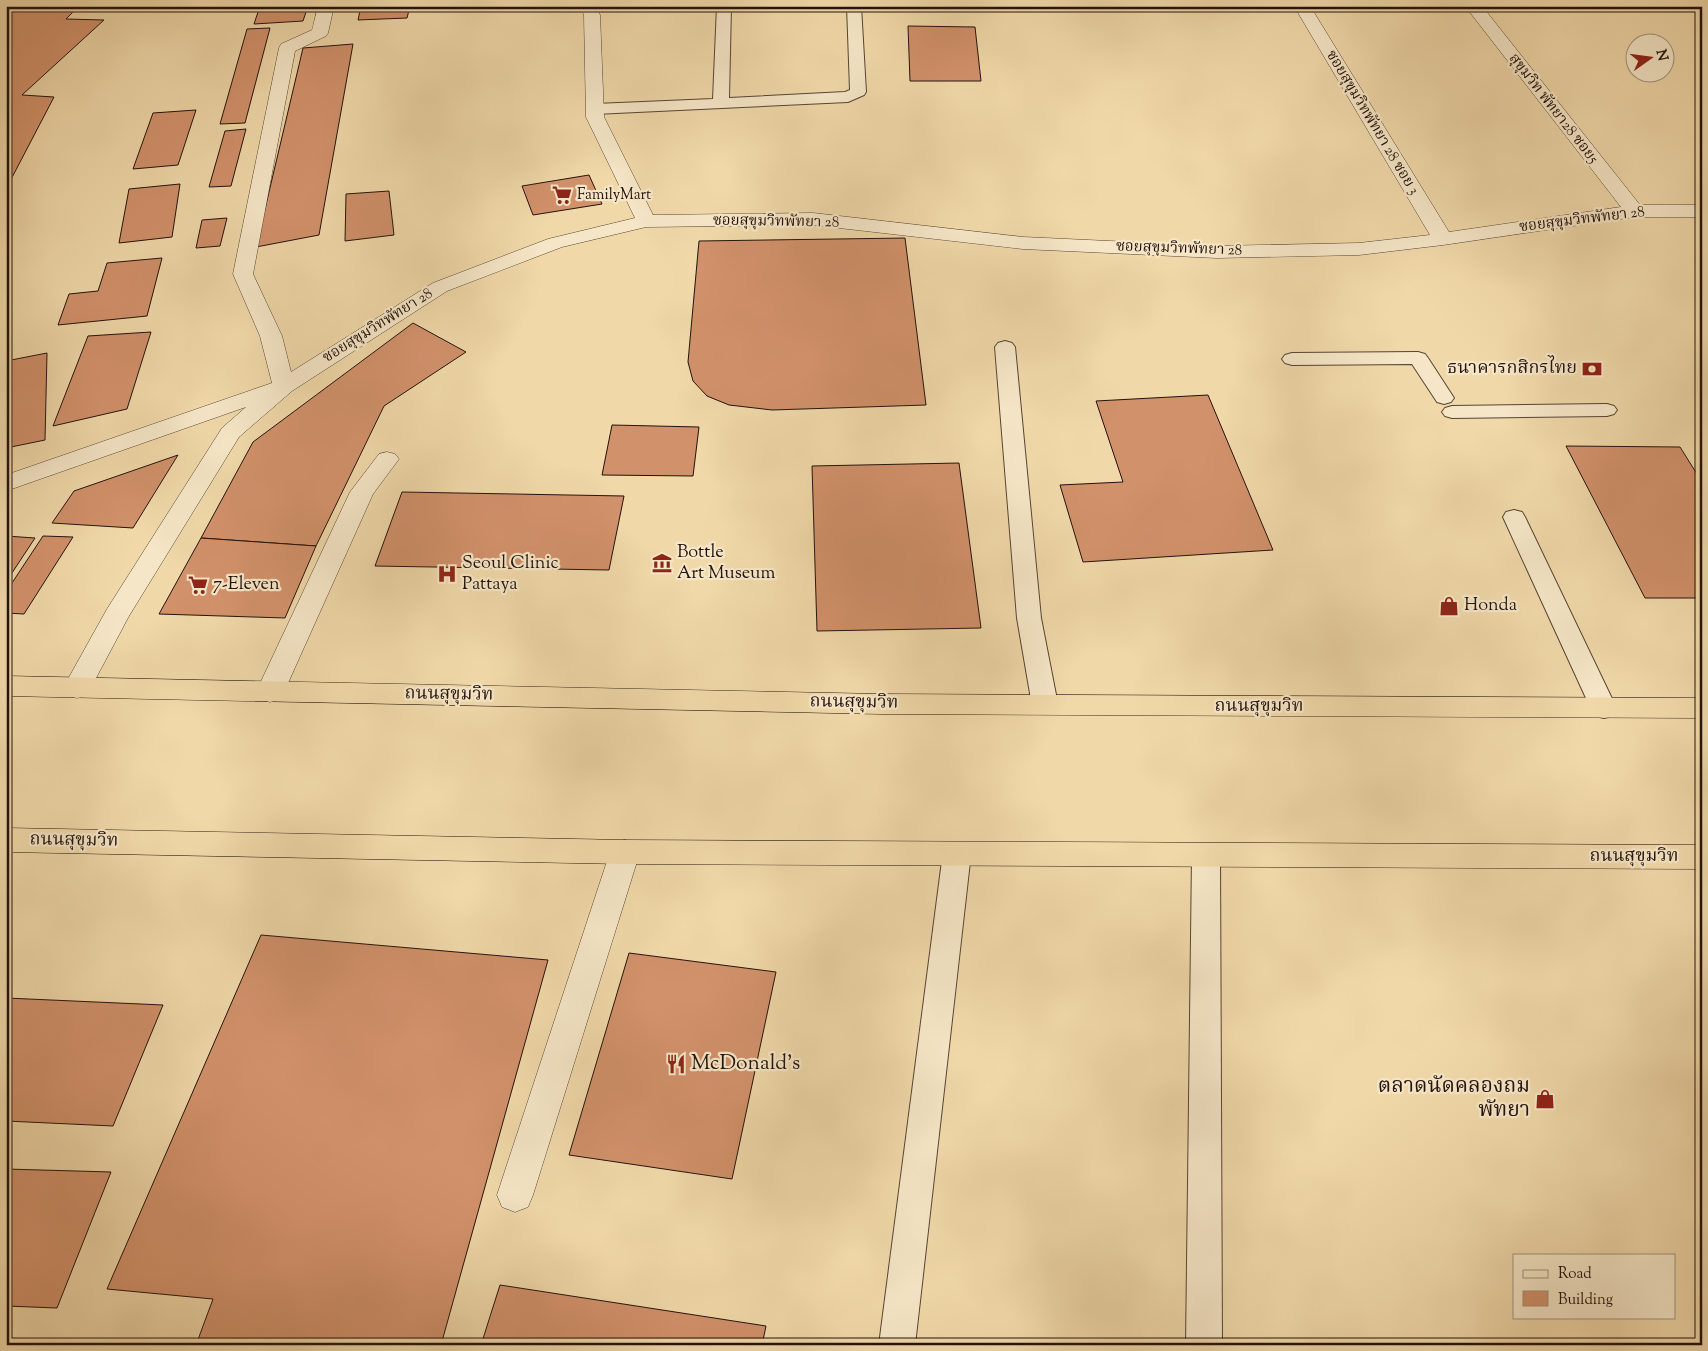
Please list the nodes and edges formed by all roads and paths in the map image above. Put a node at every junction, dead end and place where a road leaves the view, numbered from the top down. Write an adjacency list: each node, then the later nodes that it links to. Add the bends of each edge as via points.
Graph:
1 (326, 6): 15 (street, via 320,34 286,48 243,274 271,336)
2 (588, 6): 8 (street, via 592,15)
3 (724, 6): 7 (lane)
4 (854, 6): 7 (lane, via 858,92 848,97)
5 (1302, 6): 12 (street, ซอยสุขุมวิทพัทยา 28 ซอย 3)
6 (1473, 6): 9 (street, สุขุมวิท พัทยา28 ซอย5)
7 (721, 103): 8 (lane)
8 (595, 109): 11 (street, via 595,117)
9 (1634, 211): 10 (street, ซอยสุขุมวิทพัทยา 28); 12 (street, ซอยสุขุมวิทพัทยา 28)
10 (1702, 211)
11 (646, 221): 12 (street, ซอยสุขุมวิทพัทยา 28, via 813,219 1023,243 1217,252 1359,249); 15 (street, ซอยสุขุมวิทพัทยา 28, via 555,243 440,287)
12 (1443, 239)
13 (1005, 347): 23 (lane, via 1029,618)
14 (1292, 359): 16 (lane, via 1418,358 1448,405)
15 (284, 386): 18 (street); 21 (street, ซอยสุขุมวิทพัทยา 28, via 230,433 116,615)
16 (1607, 410)
17 (388, 459): 22 (street, via 362,492)
18 (6, 483)
19 (1514, 517): 25 (lane)
20 (6, 686): 21 (highway, ถนนสุขุมวิท)
21 (77, 688): 22 (highway, ถนนสุขุมวิท)
22 (270, 692): 23 (highway, ถนนสุขุมวิท)
23 (1045, 705): 25 (highway, ถนนสุขุมวิท)
24 (1702, 708): 25 (highway, ถนนสุขุมวิท)
25 (1604, 709)
26 (6, 840): 27 (highway, ถนนสุขุมวิท)
27 (625, 852): 28 (highway, ถนนสุขุมวิท); 31 (street)
28 (957, 853): 29 (highway, ถนนสุขุมวิท); 32 (lane)
29 (1206, 856): 30 (highway, ถนนสุขุมวิท); 33 (lane)
30 (1702, 857)
31 (515, 1195)
32 (897, 1345)
33 (1204, 1345)

